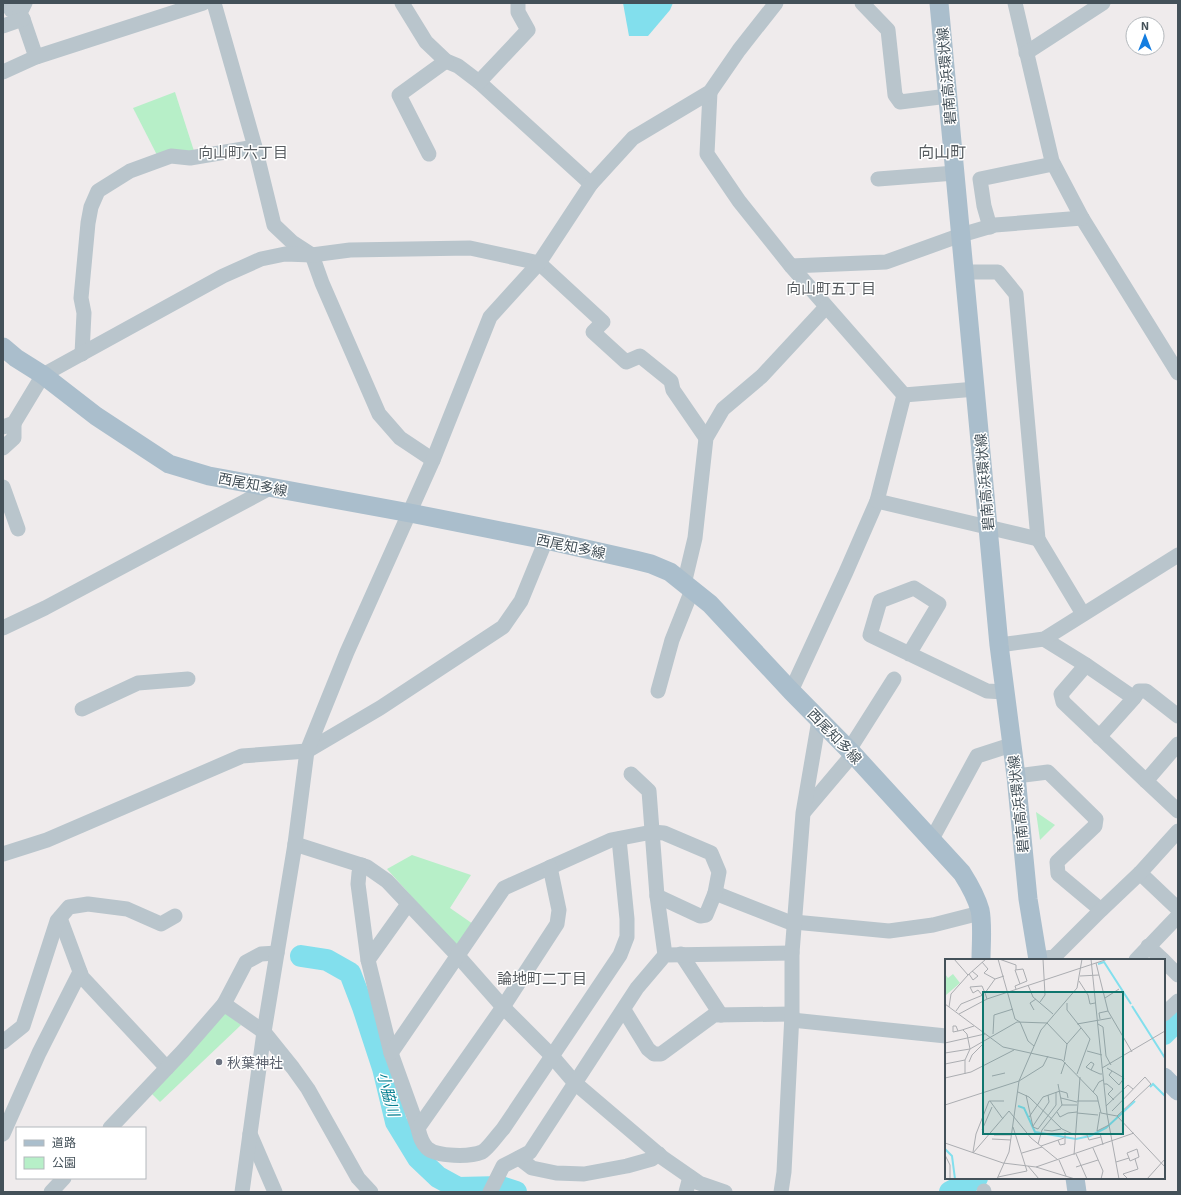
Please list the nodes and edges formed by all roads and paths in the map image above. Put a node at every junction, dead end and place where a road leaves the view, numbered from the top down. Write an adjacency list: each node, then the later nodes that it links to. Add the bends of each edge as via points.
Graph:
1 (8, 3): 11 (street, via 11,10)
2 (203, 3): 14 (street)
3 (214, 3): 20 (street)
4 (402, 3): 15 (street, via 426,42)
5 (518, 3): 17 (street, via 518,12 528,30)
6 (776, 3): 18 (street, via 738,50)
7 (862, 3): 19 (street, via 888,30 894,95 900,102)
8 (939, 3): 19 (main road, 碧南高浜環状線)
9 (1014, 3): 13 (street)
10 (1103, 3): 13 (street)
11 (23, 12): 12 (street); 14 (street)
12 (3, 26)
13 (1026, 53): 22 (street)
14 (36, 57): 16 (street)
15 (446, 61): 17 (street, via 458,66); 21 (street, via 399,95)
16 (3, 72)
17 (479, 82): 25 (street)
18 (710, 92): 25 (street, via 633,138); 31 (street, via 707,154 738,201)
19 (948, 96): 23 (main road, 碧南高浜環状線)
20 (255, 148): 29 (street, via 274,225 292,242); 34 (street, via 190,158 171,156 130,171 98,191 89,218 81,298 84,314)
21 (429, 154)
22 (1053, 164): 26 (street); 27 (street, via 980,179)
23 (955, 172): 24 (street); 28 (main road, 碧南高浜環状線)
24 (878, 178)
25 (591, 184): 30 (street)
26 (1082, 218): 27 (street); 36 (street)
27 (990, 227): 28 (street)
28 (961, 235): 31 (street, via 886,262); 32 (main road, 碧南高浜環状線)
29 (312, 254): 30 (street, via 350,250 470,248); 34 (street, via 286,254 261,259 223,276); 43 (street, via 379,414 400,438)
30 (539, 263): 41 (street, via 602,322 593,332 626,362 640,356 671,381 673,390); 43 (street, via 490,317)
31 (791, 266): 33 (street)
32 (965, 272): 38 (main road, 碧南高浜環状線); 50 (street, via 998,272 1016,294)
33 (826, 307): 39 (street); 41 (street, via 762,376 723,409)
34 (82, 354): 37 (street)
35 (8, 355): 37 (main road, 西尾知多線)
36 (1178, 373)
37 (43, 376): 40 (street); 45 (main road, 西尾知多線, via 96,416 169,464 209,476)
38 (976, 390): 39 (street); 48 (main road, 碧南高浜環状線)
39 (904, 395): 46 (street)
40 (9, 425): 42 (street, via 14,438)
41 (706, 438): 53 (street)
42 (3, 448)
43 (433, 460): 47 (street)
44 (3, 487): 49 (street)
45 (270, 488): 47 (main road, 西尾知多線); 55 (street)
46 (877, 501): 48 (street); 63 (street)
47 (410, 512): 51 (main road, 西尾知多線); 72 (street, via 347,652)
48 (989, 528): 50 (street); 57 (main road, 碧南高浜環状線)
49 (18, 529)
50 (1038, 539): 54 (street)
51 (546, 540): 53 (main road, 西尾知多線, via 651,564 670,572); 72 (street, via 521,601 503,627 380,708)
52 (1178, 555): 54 (street)
53 (688, 587): 62 (street); 63 (main road, 西尾知多線, via 710,604)
54 (1083, 614): 56 (street)
55 (3, 628)
56 (1044, 639): 57 (street); 59 (street)
57 (999, 645): 64 (main road, 碧南高浜環状線)
58 (909, 654): 58 (street, via 939,604 914,588 880,601 870,635); 64 (street, via 987,691)
59 (1086, 665): 65 (street); 69 (street, via 1061,694 1063,702)
60 (188, 679): 66 (street, via 138,683)
61 (894, 679): 73 (street)
62 (658, 691)
63 (791, 691): 68 (main road, 西尾知多線)
64 (1005, 692): 71 (main road, 碧南高浜環状線)
65 (1134, 698): 67 (street, via 1139,691 1146,691); 69 (street)
66 (82, 709)
67 (1178, 716)
68 (819, 720): 73 (main road, 西尾知多線); 78 (street)
69 (1099, 737): 76 (street)
70 (1178, 744): 76 (street)
71 (1011, 745): 75 (main road, 碧南高浜環状線); 82 (street, via 977,756)
72 (307, 751): 83 (street); 84 (street, via 242,756 47,840)
73 (851, 752): 78 (street); 82 (main road, 西尾知多線)
74 (631, 774): 80 (street, via 649,791)
75 (1016, 776): 92 (street, via 1048,772 1096,819 1095,826 1057,862 1058,874); 105 (main road, 碧南高浜環状線, via 1028,899)
76 (1146, 781): 77 (street)
77 (1178, 811)
78 (803, 813): 97 (street)
79 (1178, 830): 87 (street)
80 (652, 832): 81 (street); 88 (street, via 664,833 711,853 719,872); 89 (street)
81 (619, 839): 86 (street, via 611,840); 124 (street, via 627,919 626,937 620,955)
82 (932, 839): 93 (main road, 西尾知多線, via 962,873 972,889)
83 (295, 844): 85 (street); 99 (street)
84 (3, 854)
85 (362, 865): 90 (street, via 387,881); 109 (street, via 358,884)
86 (550, 867): 103 (street, via 504,888); 115 (street, via 559,910 557,924)
87 (1140, 873): 91 (street); 92 (street)
88 (715, 893): 89 (street, via 706,915 700,916); 97 (street)
89 (657, 896): 102 (street)
90 (408, 904): 103 (street); 109 (street)
91 (1178, 909)
92 (1101, 910): 106 (street, via 1054,957)
93 (980, 913): 97 (street, via 933,925 889,931); 104 (main road, 西尾知多線)
94 (175, 916): 96 (street, via 161,924 127,909 88,904 69,907)
95 (1178, 916): 98 (street)
96 (60, 918): 111 (street); 122 (street, via 23,1026)
97 (794, 923): 100 (street)
98 (1148, 946): 107 (street); 108 (street)
99 (277, 953): 114 (street, via 261,954 246,962); 120 (street)
100 (792, 953): 101 (street); 119 (street)
101 (681, 954): 102 (street); 118 (street)
102 (665, 955): 116 (street, via 637,988)
103 (458, 956): 115 (street); 123 (street)
104 (981, 959)
105 (1038, 959)
106 (1043, 959)
107 (1137, 959)
108 (1161, 959)
109 (368, 960): 123 (street)
110 (1165, 963): 112 (street)
111 (80, 972): 125 (street); 132 (street)
112 (1178, 975)
113 (1178, 1001): 117 (street)
114 (224, 1004): 120 (street); 125 (street)
115 (503, 1006): 124 (street); 130 (street)
116 (624, 1010): 118 (street, via 648,1049 654,1054 661,1054 714,1015); 127 (street)
117 (1165, 1013)
118 (721, 1015): 119 (street)
119 (792, 1017): 121 (street); 145 (street)
120 (264, 1032): 131 (street); 141 (street, via 308,1089 358,1178)
121 (945, 1036)
122 (3, 1042)
123 (390, 1053): 130 (street)
124 (551, 1055): 127 (street); 130 (street, via 503,1128 483,1151 466,1156 428,1149 421,1140)
125 (167, 1068): 129 (street)
126 (1165, 1078): 128 (main road)
127 (575, 1083): 133 (street); 134 (street, via 530,1152)
128 (1178, 1091)
129 (111, 1127)
130 (418, 1128)
131 (250, 1133): 139 (street); 140 (street)
132 (3, 1134)
133 (659, 1154): 134 (street, via 626,1166 584,1174 556,1173 532,1168); 135 (street)
134 (519, 1158): 142 (street, via 503,1166)
135 (690, 1177): 143 (street); 144 (street)
136 (63, 1179): 138 (street)
137 (1075, 1179): 146 (main road)
138 (51, 1192)
139 (242, 1192)
140 (275, 1192)
141 (371, 1192)
142 (490, 1192)
143 (686, 1192)
144 (725, 1192)
145 (781, 1192)
146 (1077, 1192)

